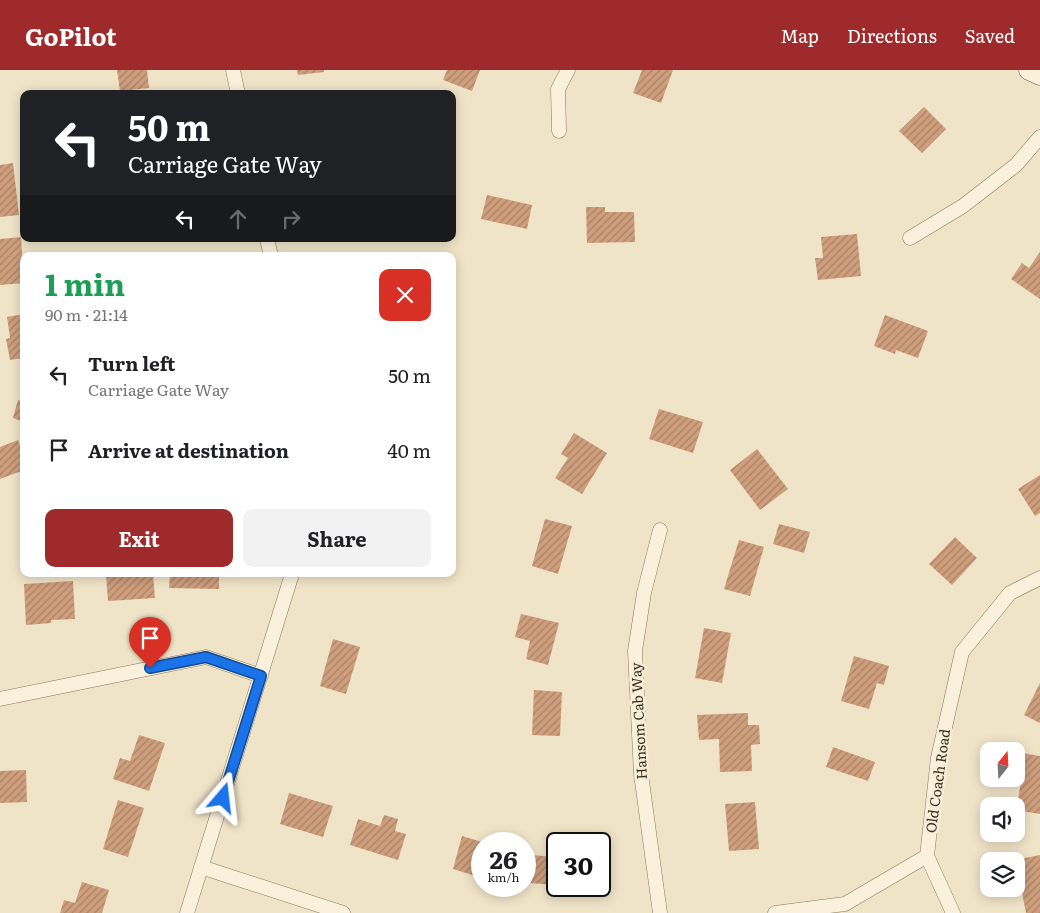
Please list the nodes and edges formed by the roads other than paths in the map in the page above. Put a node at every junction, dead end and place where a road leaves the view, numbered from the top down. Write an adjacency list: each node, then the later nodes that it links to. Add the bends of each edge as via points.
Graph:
1 (233, 70): 5 (street)
2 (568, 70): 6 (street, via 558,89)
3 (1030, 70): 4 (street)
4 (1040, 75)
5 (237, 90)
6 (559, 132)
7 (1040, 137): 8 (street, via 1016,165 963,206)
8 (910, 238)
9 (660, 530): 18 (street, Hansom Cab Way, via 644,593 635,650 641,774)
10 (291, 577): 12 (street)
11 (1040, 578): 14 (street, Old Coach Road, via 1010,593 962,652 938,758)
12 (261, 676): 13 (street, via 206,657); 15 (street)
13 (0, 699)
14 (927, 856): 19 (street, via 845,904); 20 (street)
15 (201, 867): 16 (street); 17 (street)
16 (187, 913)
17 (343, 913)
18 (660, 913)
19 (775, 913)
20 (953, 913)

